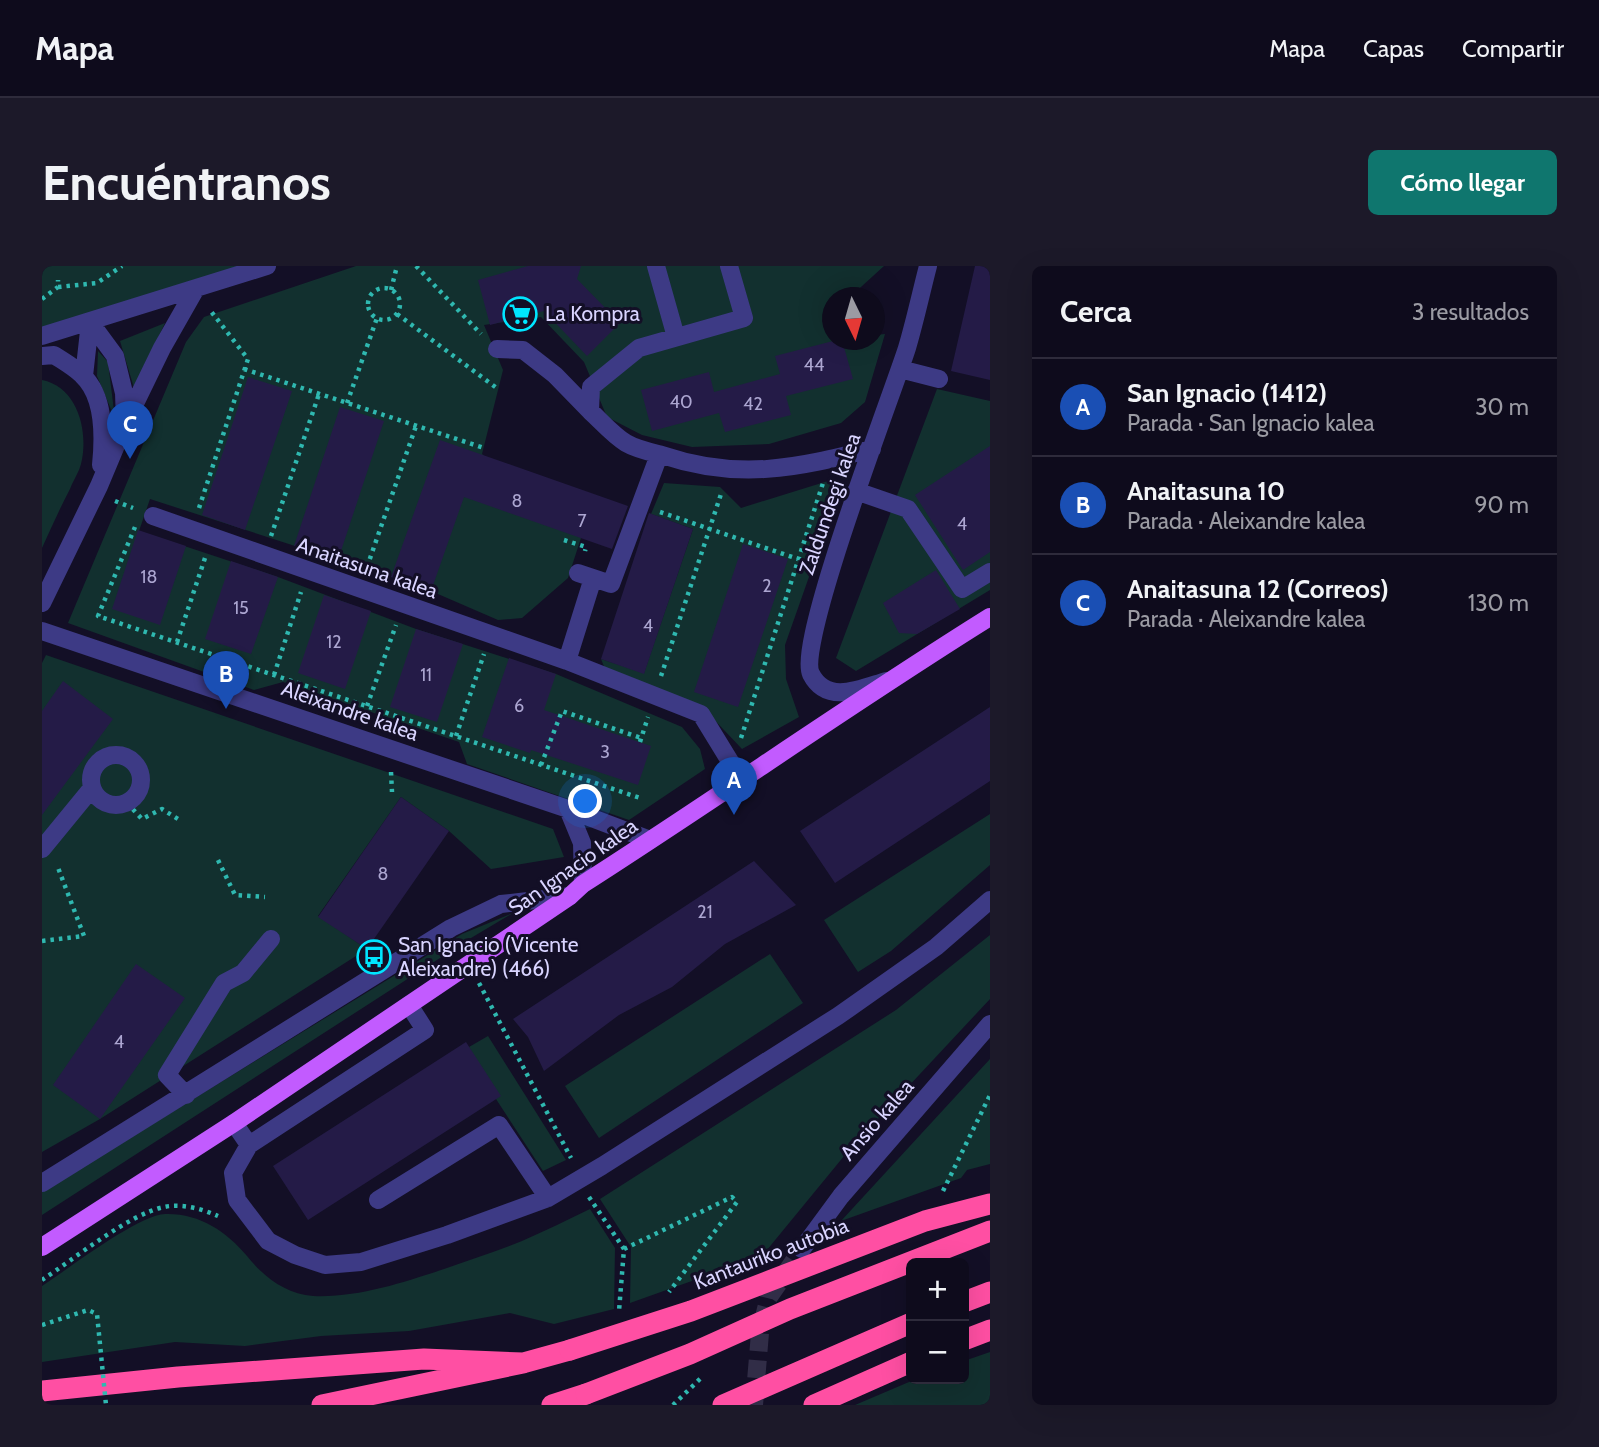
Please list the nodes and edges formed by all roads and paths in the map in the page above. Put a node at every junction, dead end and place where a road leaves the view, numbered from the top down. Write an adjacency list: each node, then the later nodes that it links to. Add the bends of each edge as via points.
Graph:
1 (122, 266): 11 (path, via 97,283)
2 (245, 266): 9 (street)
3 (267, 266): 9 (street)
4 (397, 266): 13 (path)
5 (416, 266): 20 (path)
6 (656, 266): 19 (street)
7 (729, 266): 19 (street, via 744,318)
8 (928, 266): 23 (street, Zaldundegi kalea)
9 (224, 280): 12 (street)
10 (58, 281): 11 (path)
11 (58, 287): 14 (path)
12 (195, 290): 17 (street); 22 (path, via 248,359); 30 (street)
13 (391, 290): 15 (path, via 399,300); 16 (path, via 380,289 370,298 369,309)
14 (42, 299)
15 (397, 314): 16 (path, via 387,320); 26 (path)
16 (377, 318): 28 (path)
17 (90, 322): 18 (street); 24 (street); 30 (street, via 116,356)
18 (42, 336)
19 (676, 337): 29 (street, via 639,348 591,387)
20 (497, 349): 29 (street, via 523,350)
21 (42, 356): 24 (street, via 54,355)
22 (244, 369): 27 (path); 42 (path)
23 (900, 369): 25 (street); 33 (street, Zaldundegi kalea)
24 (83, 376): 37 (street, via 98,401 104,437)
25 (939, 379)
26 (498, 389)
27 (319, 394): 28 (path); 46 (path)
28 (347, 403): 31 (path)
29 (590, 411): 34 (street, via 626,443)
30 (125, 424): 37 (street)
31 (416, 426): 32 (path); 50 (path)
32 (484, 448)
33 (872, 449): 35 (street); 38 (street, Zaldundegi kalea)
34 (659, 455): 36 (street); 39 (street)
35 (831, 459): 36 (street, via 768,471); 47 (path)
36 (729, 471): 41 (path)
37 (97, 489): 40 (path); 51 (street)
38 (856, 491): 49 (street, via 908,509 962,589); 59 (street, Zaldundegi kalea, via 821,603 809,671 821,688 842,694)
39 (640, 505): 41 (path); 57 (street, via 611,584 586,576 584,608)
40 (147, 514): 42 (street, Anaitasuna kalea); 56 (path, via 98,616)
41 (710, 529): 47 (path); 60 (path)
42 (192, 530): 43 (street, Anaitasuna kalea)
43 (212, 537): 46 (street, Anaitasuna kalea); 56 (path)
44 (564, 540): 45 (path)
45 (586, 547)
46 (264, 555): 48 (street, Anaitasuna kalea)
47 (798, 559): 64 (path)
48 (308, 571): 50 (street, Anaitasuna kalea); 58 (path)
49 (990, 572)
50 (359, 589): 52 (street, Anaitasuna kalea)
51 (42, 603)
52 (403, 604): 55 (street, Anaitasuna kalea); 61 (path)
53 (990, 617): 59 (main road, San Ignacio kalea)
54 (42, 631): 69 (street, Aleixandre kalea)
55 (490, 635): 57 (street, Anaitasuna kalea); 62 (path)
56 (177, 642): 58 (path)
57 (567, 662): 60 (street, Anaitasuna kalea)
58 (274, 675): 61 (path)
59 (889, 680): 65 (main road, San Ignacio kalea)
60 (655, 696): 63 (path, via 641,740 562,711); 64 (street, Anaitasuna kalea, via 701,714)
61 (367, 706): 62 (path)
62 (456, 736): 63 (path)
63 (541, 765): 67 (path)
64 (733, 765): 65 (street, Anaitasuna kalea)
65 (742, 781): 71 (main road, San Ignacio kalea)
66 (92, 788): 68 (street, via 102,802); 68 (street, via 90,779 97,764 111,755 122,756 136,766 141,782); 72 (street)
67 (640, 798)
68 (127, 803): 70 (path, via 142,819 162,809)
69 (568, 809): 71 (street, Aleixandre kalea); 74 (street, via 582,843)
70 (178, 819)
71 (650, 841): 74 (main road, San Ignacio kalea)
72 (46, 854): 78 (path, via 60,868 85,936)
73 (218, 860): 75 (path, via 235,895)
74 (577, 890): 80 (main road, San Ignacio kalea); 82 (street, via 500,904 451,928)
75 (265, 897)
76 (990, 900): 86 (street, via 936,947 838,1016)
77 (271, 939): 82 (street, via 243,973 224,983 167,1075)
78 (42, 941)
79 (478, 982): 86 (path, via 572,1160)
80 (409, 1005): 84 (main road, San Ignacio kalea); 85 (street, via 425,1030)
81 (990, 1024): 95 (street, Ansio kalea, via 841,1196)
82 (186, 1095): 87 (street)
83 (990, 1095): 89 (path)
84 (233, 1123): 85 (street); 94 (main road, San Ignacio kalea)
85 (249, 1145): 88 (street, via 233,1173 237,1200 268,1241 325,1265 361,1262)
86 (578, 1181): 88 (street); 98 (path, via 624,1249 732,1197 737,1202)
87 (42, 1183)
88 (548, 1198): 90 (street, via 499,1125)
89 (940, 1199)
90 (379, 1200)
91 (990, 1204): 104 (highway, Kantauriko autobia, bridge, via 925,1221 691,1311)
92 (226, 1220): 96 (path, via 192,1207 166,1206 141,1214)
93 (990, 1231): 109 (highway, bridge, via 790,1309 690,1354)
94 (42, 1247)
95 (802, 1249)
96 (42, 1280)
97 (990, 1292): 99 (highway)
98 (663, 1300)
99 (969, 1300)
100 (42, 1325): 107 (path, bridge, via 89,1310 97,1314)
101 (906, 1325): 110 (highway, bridge)
102 (990, 1330): 103 (highway)
103 (969, 1338)
104 (523, 1363): 106 (highway, via 424,1359); 108 (highway)
105 (906, 1364): 111 (highway, bridge)
106 (42, 1391)
107 (106, 1405)
108 (322, 1405)
109 (552, 1405)
110 (723, 1405)
111 (814, 1405)

